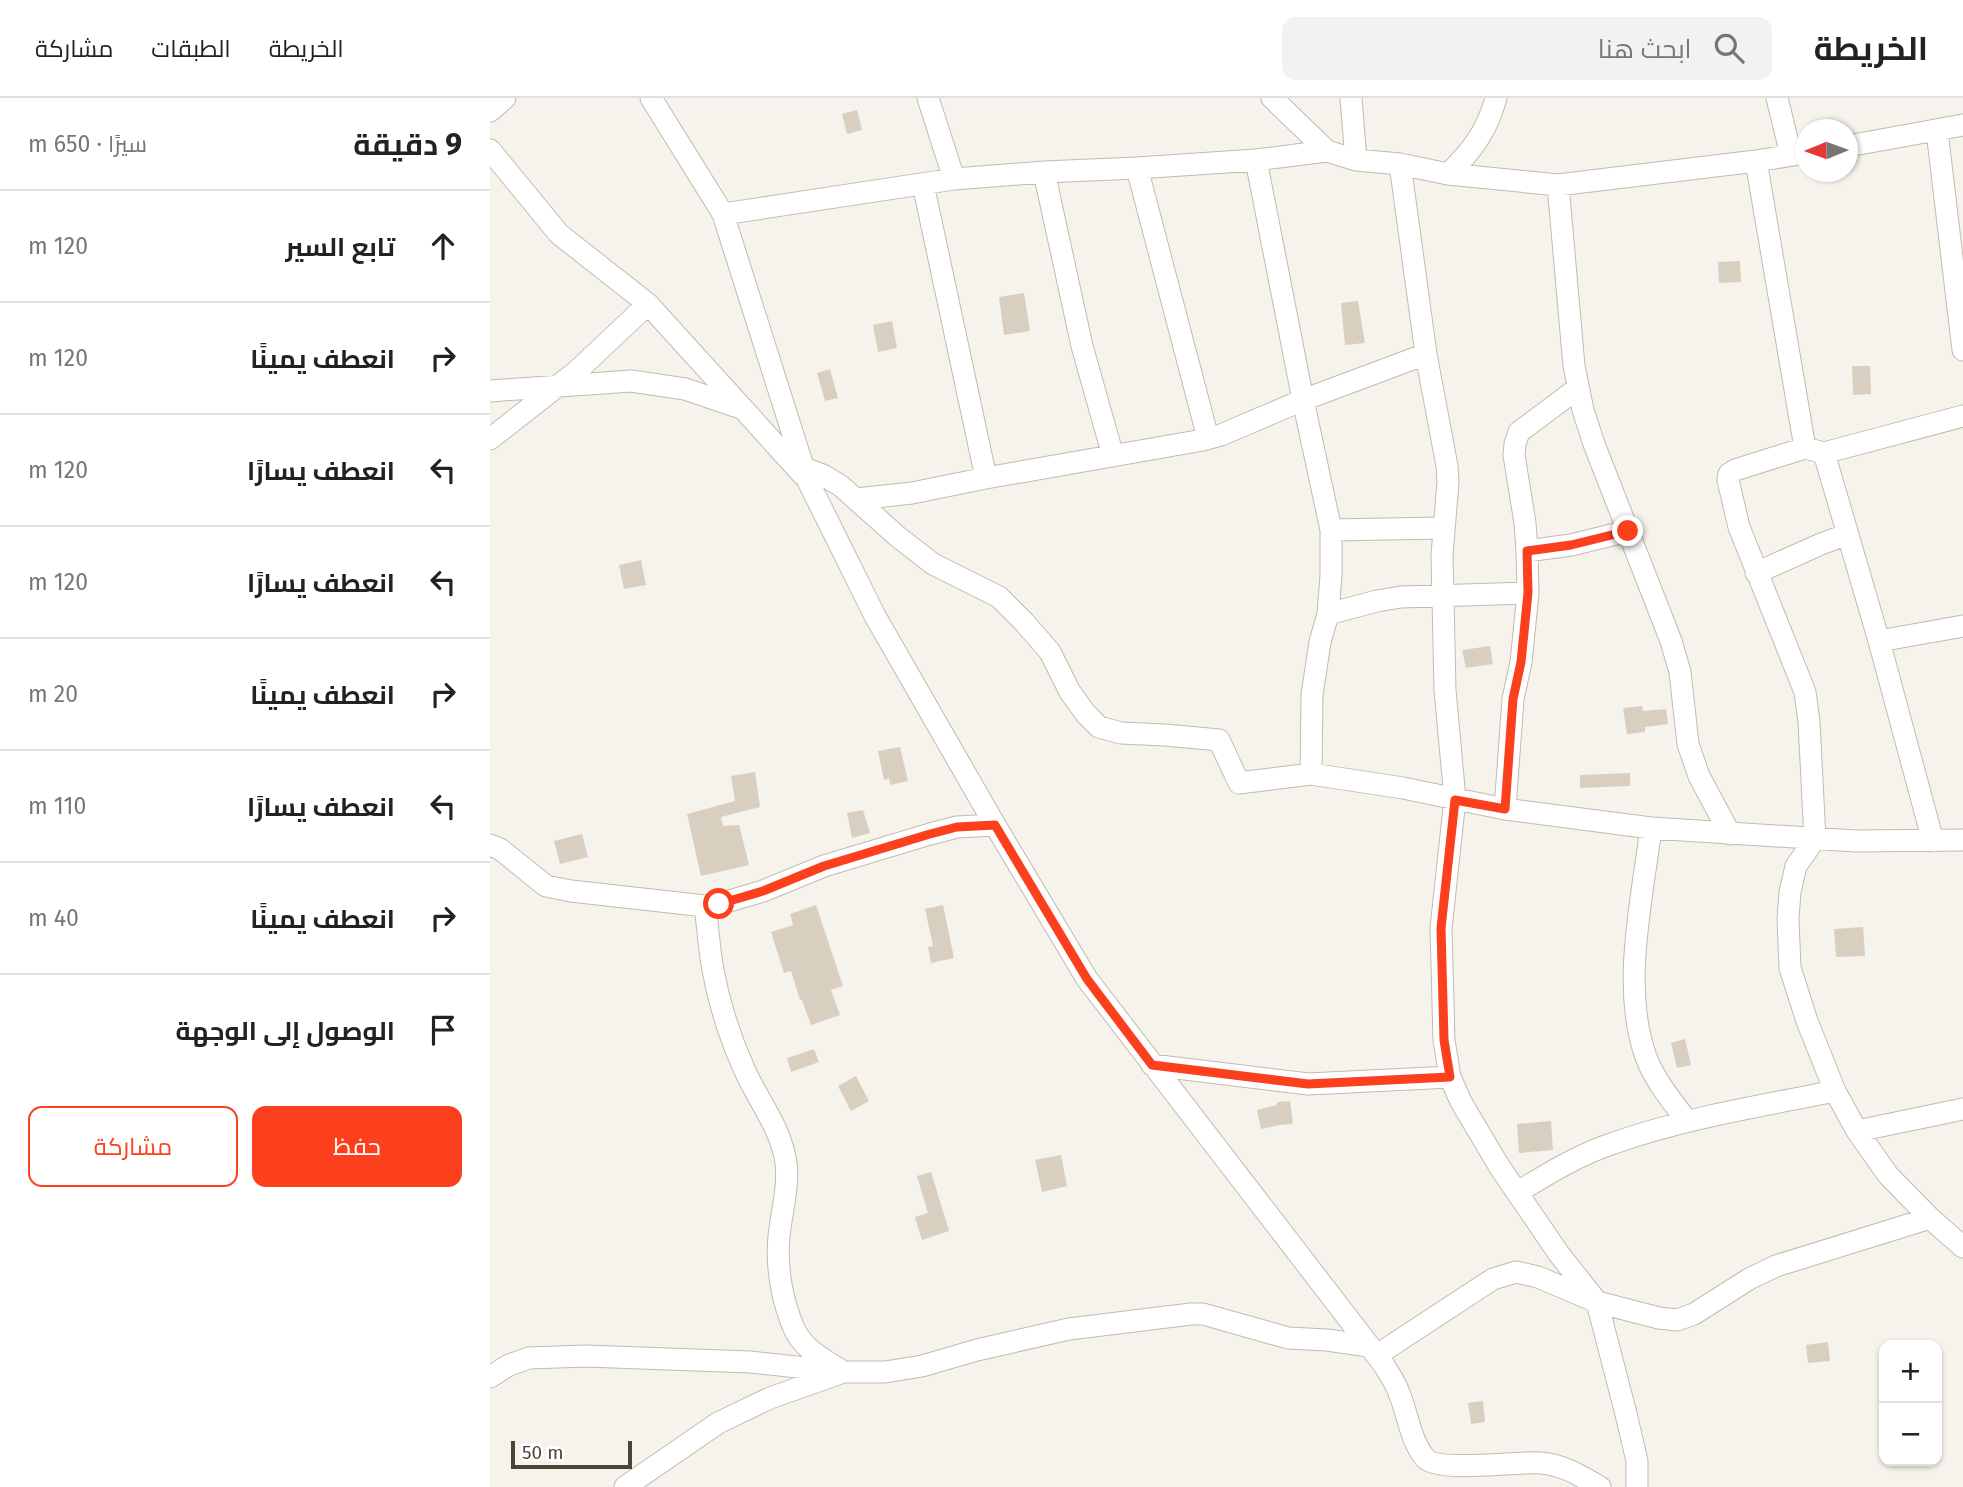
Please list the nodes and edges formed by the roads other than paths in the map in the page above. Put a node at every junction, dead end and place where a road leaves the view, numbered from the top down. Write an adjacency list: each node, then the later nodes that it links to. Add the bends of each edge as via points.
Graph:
1 (505, 98): 8 (street)
2 (651, 98): 26 (street)
3 (928, 98): 23 (street)
4 (1272, 98): 14 (street)
5 (1351, 98): 17 (street)
6 (1496, 98): 22 (street, via 1490,119 1470,152)
7 (1777, 98): 12 (street)
8 (490, 111)
9 (1963, 125): 10 (street)
10 (1937, 131): 11 (street); 28 (street)
11 (1858, 144)
12 (1795, 146)
13 (490, 150): 27 (street, via 559,234)
14 (1327, 152): 16 (street); 17 (street)
15 (1795, 154): 18 (street)
16 (1256, 160): 20 (street); 33 (street)
17 (1356, 160): 19 (street)
18 (1756, 161): 25 (street); 38 (street)
19 (1400, 164): 22 (street); 29 (street)
20 (1137, 168): 21 (street); 37 (street)
21 (1044, 172): 23 (street); 39 (street, via 1082,346)
22 (1448, 174): 25 (street)
23 (954, 179): 24 (street)
24 (923, 184): 26 (street); 41 (street)
25 (1558, 185): 31 (street)
26 (723, 214): 40 (street)
27 (648, 304): 30 (street); 34 (street)
28 (1963, 350)
29 (1426, 354): 33 (street); 43 (street, via 1447,466)
30 (556, 387): 32 (street); 34 (street, via 631,381 685,389); 36 (street)
31 (1578, 388): 45 (street); 47 (street, via 1519,432 1515,444)
32 (490, 391)
33 (1303, 400): 37 (street); 44 (street)
34 (743, 408): 40 (street)
35 (1963, 416): 38 (street)
36 (490, 439)
37 (1208, 439): 39 (street)
38 (1814, 451): 46 (street); 48 (street, via 1730,474 1731,497)
39 (1113, 456): 41 (street)
40 (805, 474): 42 (street, via 823,475); 57 (street, via 874,616)
41 (986, 478): 42 (street)
42 (857, 499): 54 (street, via 933,564 999,597 1050,653 1070,692 1099,727 1121,733 1219,740 1239,783)
43 (1443, 528): 44 (street); 50 (street)
44 (1331, 530): 51 (street)
45 (1628, 531): 47 (street, via 1581,544); 59 (street, via 1680,672 1688,744 1699,776)
46 (1848, 534): 48 (street); 53 (street)
47 (1527, 551): 49 (street)
48 (1756, 573): 60 (street, via 1805,692)
49 (1528, 593): 50 (street); 56 (street, via 1513,699)
50 (1444, 596): 51 (street, via 1401,597); 55 (street, via 1445,690)
51 (1328, 614): 54 (street, via 1312,695)
52 (1963, 626): 53 (street)
53 (1879, 641): 62 (street)
54 (1311, 774): 55 (street)
55 (1455, 800): 56 (street); 66 (street, via 1441,928 1444,1040)
56 (1505, 809): 58 (street)
57 (995, 825): 64 (street, via 930,834); 65 (street, via 1087,979)
58 (1651, 828): 59 (street); 69 (street, via 1633,970 1639,1030 1660,1085)
59 (1730, 834): 60 (street)
60 (1815, 839): 62 (street); 67 (street, via 1796,866 1790,892 1790,968)
61 (1963, 840): 62 (street)
62 (1933, 841)
63 (490, 845): 64 (street, via 546,886)
64 (705, 906): 76 (street, via 724,1013 745,1071 775,1124 786,1164 779,1240 787,1306 794,1329 806,1346)
65 (1152, 1065): 66 (street, via 1308,1084); 75 (street)
66 (1450, 1077): 71 (street)
67 (1835, 1091): 69 (street); 70 (street)
68 (1963, 1110): 70 (street)
69 (1687, 1121): 71 (street, via 1612,1143 1562,1165)
70 (1857, 1131): 72 (street, via 1888,1175)
71 (1518, 1192): 74 (street)
72 (1930, 1218): 73 (street); 74 (street, via 1776,1266 1678,1320)
73 (1963, 1247)
74 (1597, 1302): 75 (street, via 1516,1272 1493,1279); 80 (street, via 1637,1461)
75 (1373, 1351): 76 (street, via 1327,1340 1287,1338 1191,1314 1069,1329 922,1366); 79 (street, via 1399,1391 1415,1443 1434,1464 1541,1463 1562,1466)
76 (844, 1372): 77 (street, via 750,1362 586,1356 529,1358); 78 (street, via 769,1398 718,1423)
77 (490, 1377)
78 (625, 1487)
79 (1600, 1487)
80 (1637, 1487)

